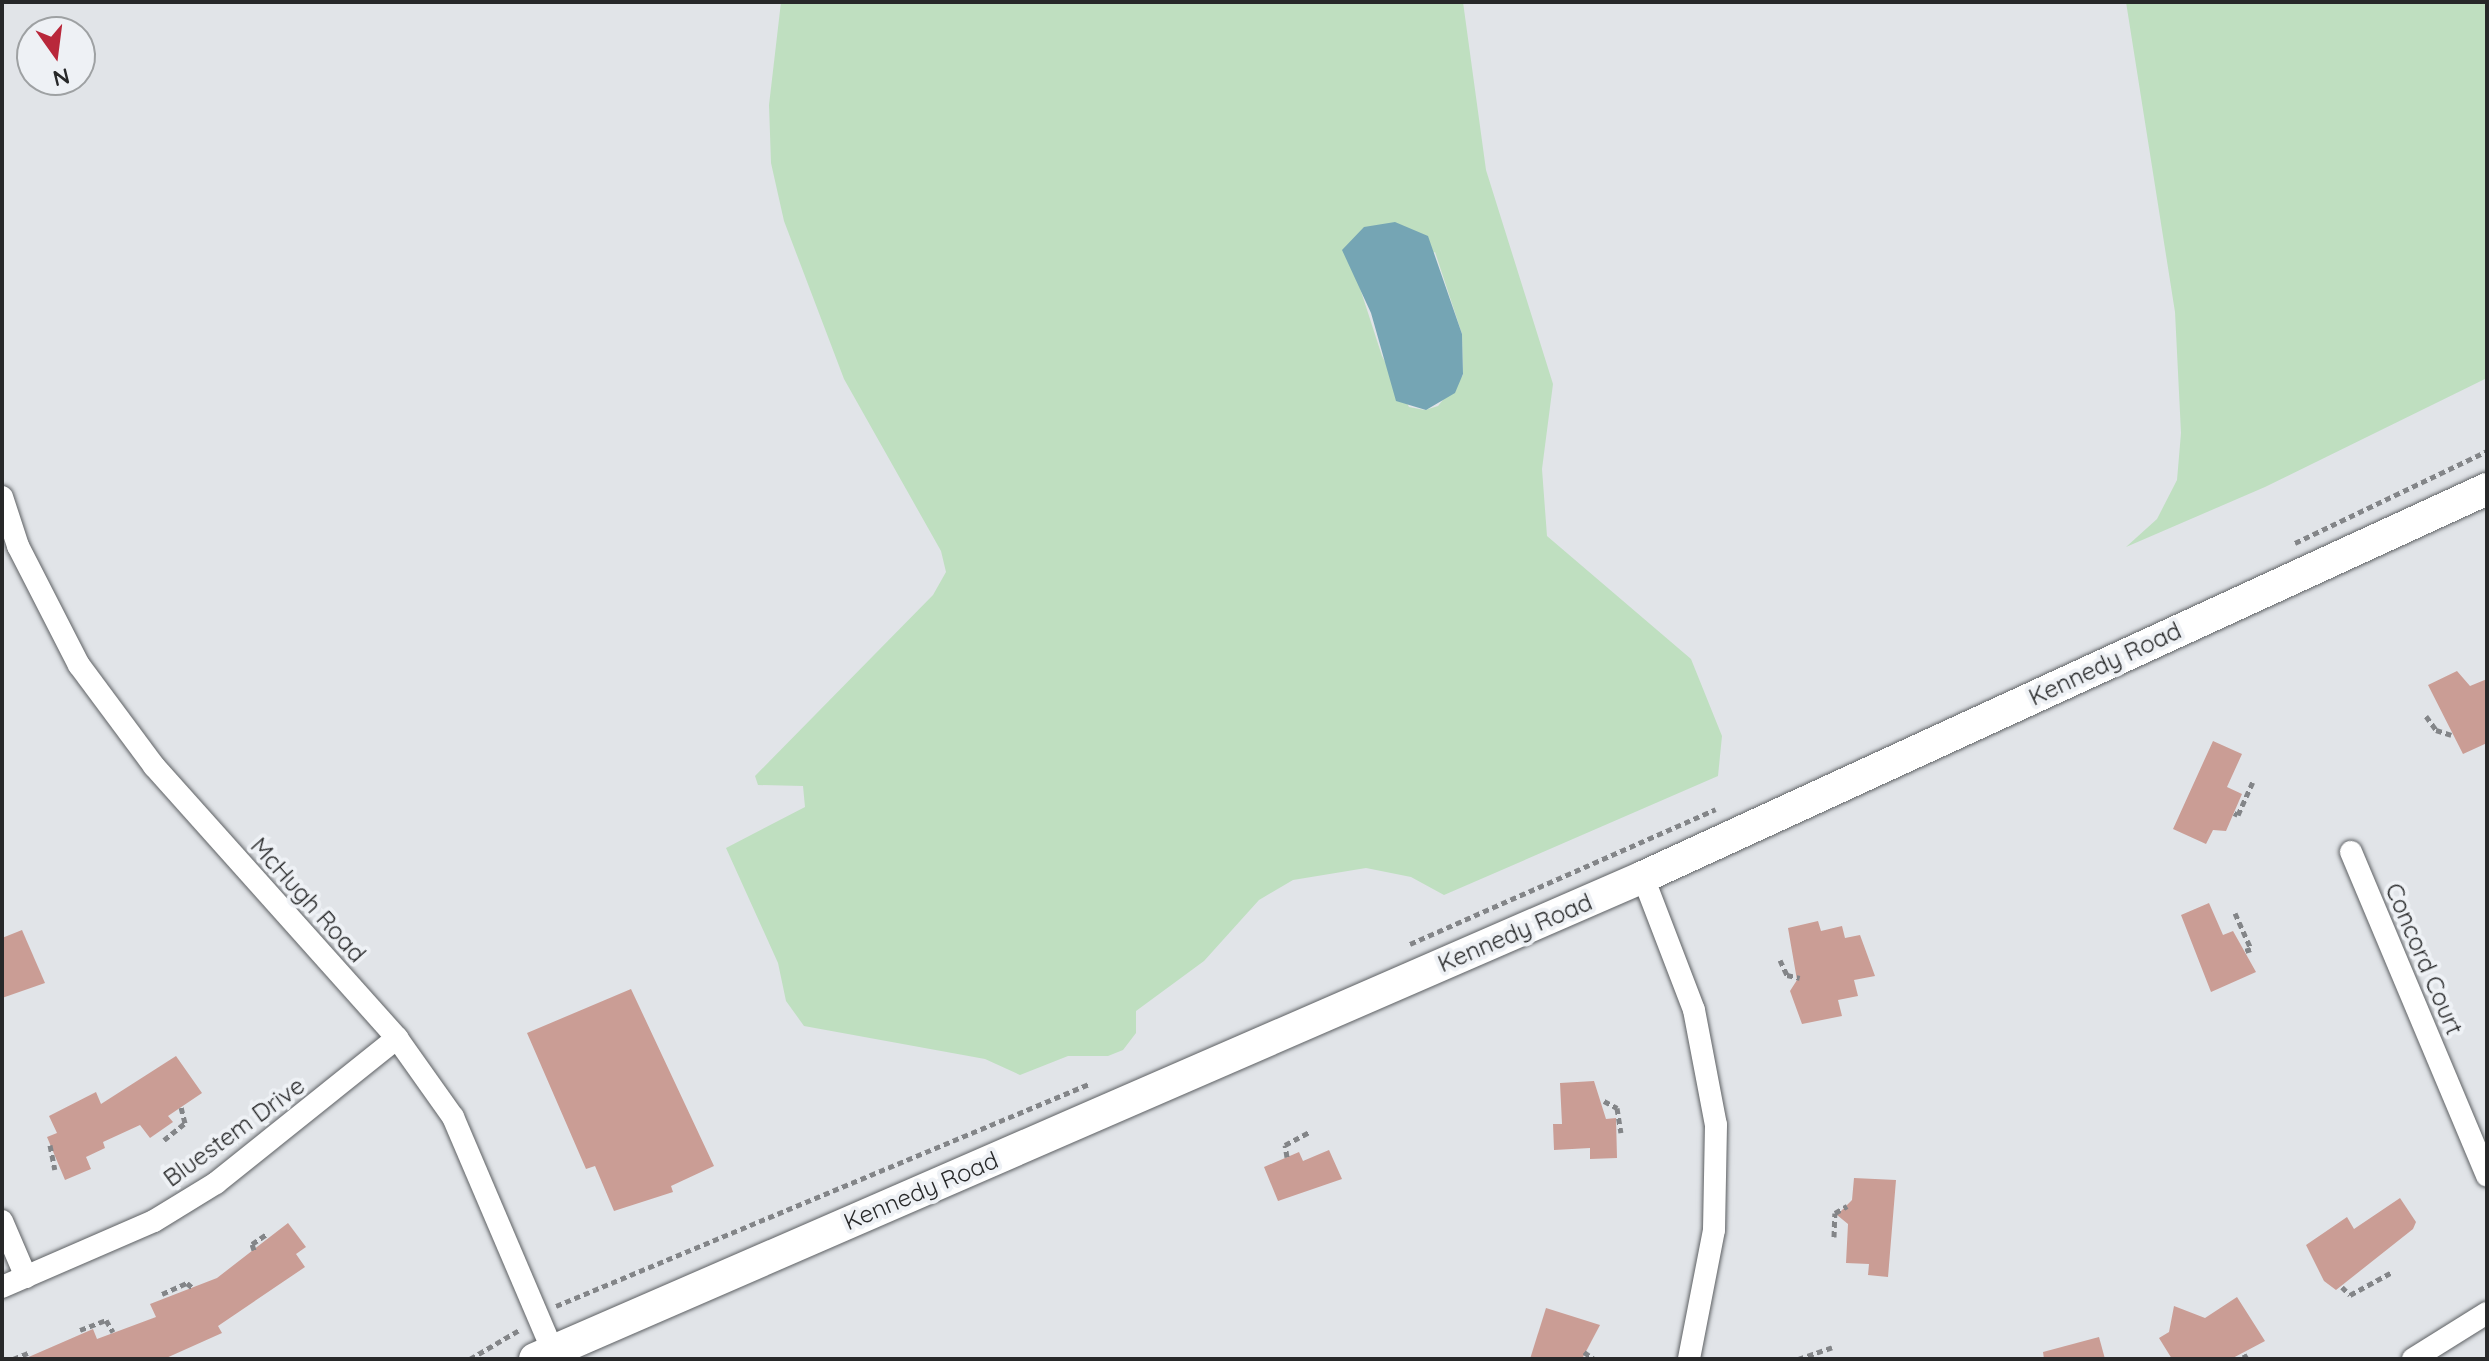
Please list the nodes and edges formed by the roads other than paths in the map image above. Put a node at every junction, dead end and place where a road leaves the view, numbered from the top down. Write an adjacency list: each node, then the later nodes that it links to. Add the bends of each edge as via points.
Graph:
1 (2487, 489): 4 (main road, Kennedy Road)
2 (2, 497): 5 (street, McHugh Road, via 18,546 79,665 154,766)
3 (2351, 852): 6 (street, Concord Court)
4 (1643, 877): 11 (main road, Kennedy Road); 12 (street, via 1694,1010 1716,1125 1714,1230)
5 (397, 1038): 8 (street, Bluestem Drive, via 216,1183 154,1221); 11 (street, McHugh Road, via 453,1117)
6 (2487, 1176)
7 (2, 1221): 8 (street)
8 (26, 1277): 9 (street, Bluestem Drive)
9 (2, 1287)
10 (2487, 1313): 13 (street)
11 (544, 1355)
12 (1689, 1359)
13 (2413, 1359)

